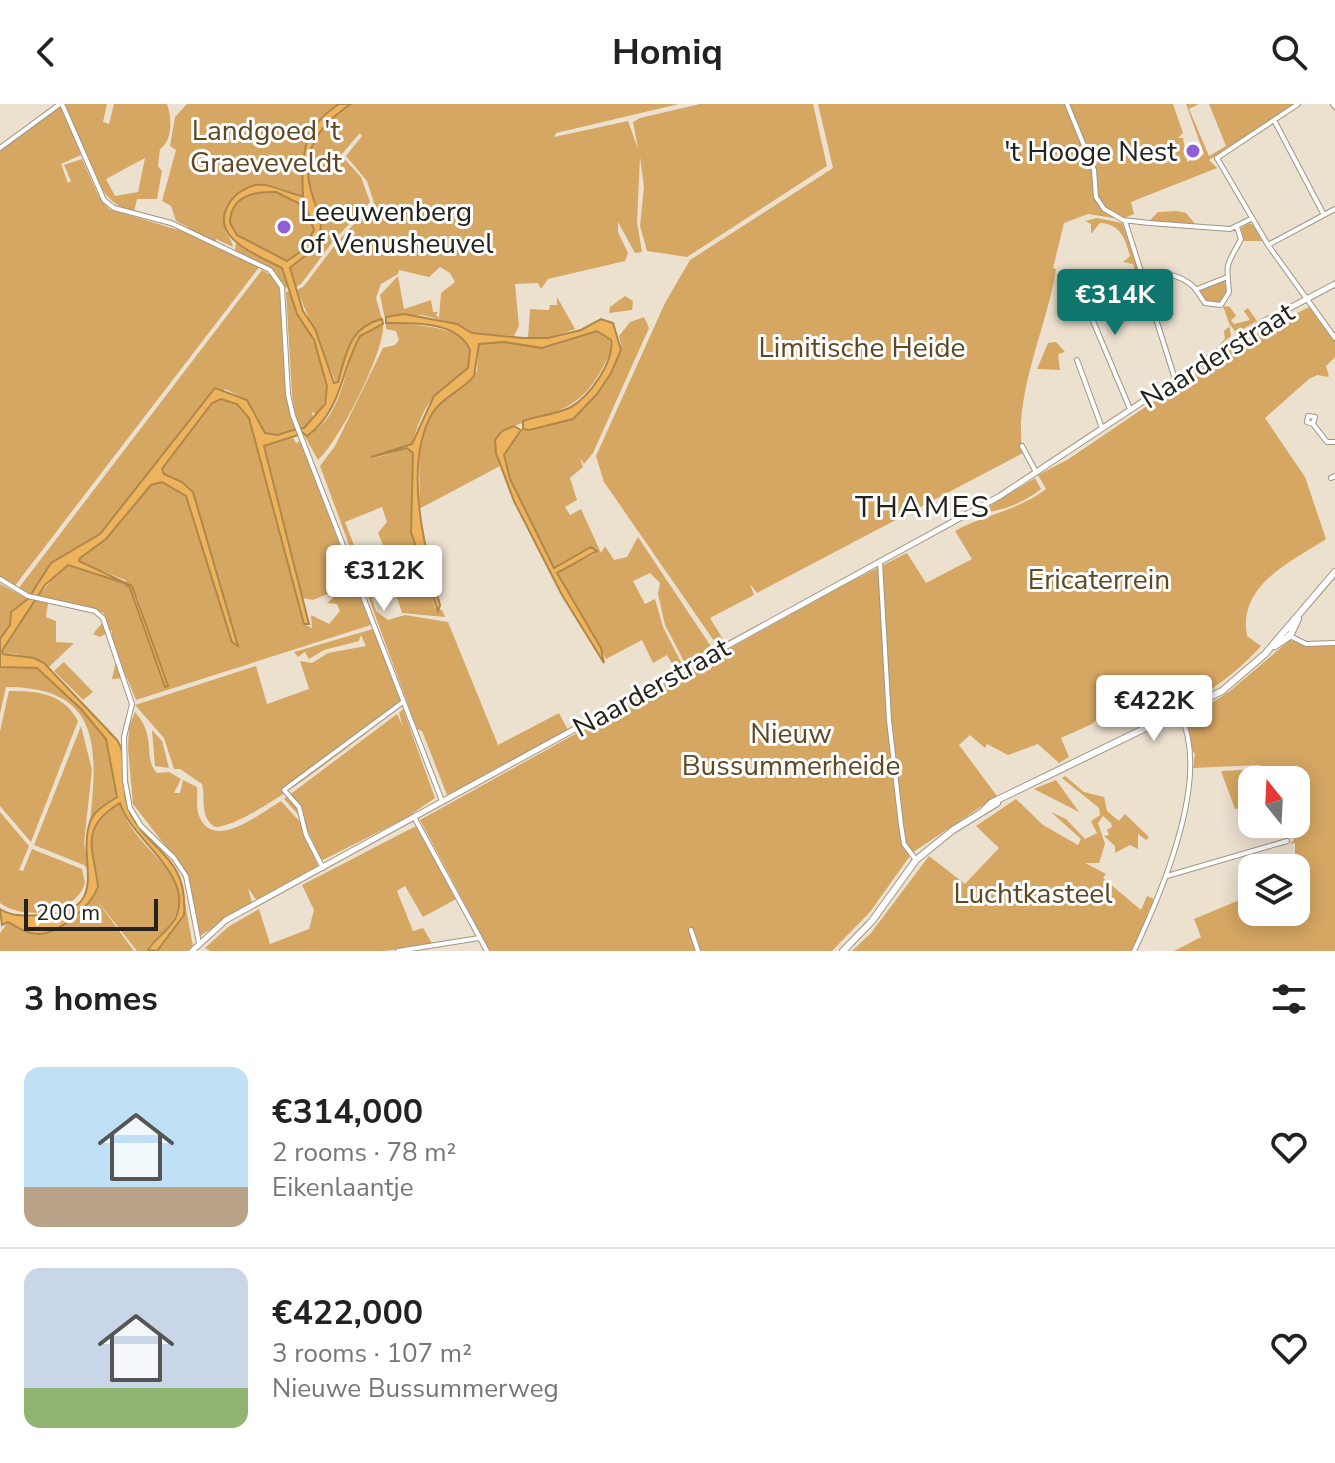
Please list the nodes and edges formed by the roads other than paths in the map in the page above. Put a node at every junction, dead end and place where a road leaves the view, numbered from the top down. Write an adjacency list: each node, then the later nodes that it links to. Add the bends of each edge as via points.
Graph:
1 (61, 104): 5 (street); 31 (street, via 104,200 114,208 171,223 275,275 282,290 288,394 296,425)
2 (1067, 104): 9 (street, via 1094,170 1096,197 1103,208)
3 (1298, 104): 4 (street)
4 (1274, 120): 7 (street); 8 (street, via 1217,158)
5 (0, 148)
6 (1335, 209): 7 (street)
7 (1324, 215): 11 (street)
8 (1251, 219): 10 (street); 11 (street)
9 (1124, 220): 10 (street); 12 (street)
10 (1237, 227): 13 (street, via 1241,239 1227,262)
11 (1268, 245): 16 (street)
12 (1142, 277): 15 (street, via 1174,277); 19 (street); 20 (street, via 1117,288 1093,317)
13 (1225, 278): 15 (street); 15 (street, via 1229,292 1221,305 1205,303)
14 (1335, 284): 16 (street, Naarderstraat)
15 (1197, 289)
16 (1305, 300): 17 (street); 19 (street, Naarderstraat)
17 (1335, 338)
18 (1077, 360): 22 (street)
19 (1175, 379): 20 (street, Naarderstraat)
20 (1130, 409): 22 (street, Naarderstraat)
21 (1313, 424): 23 (street, via 1327,442)
22 (1102, 428): 25 (street, Naarderstraat)
23 (1335, 442)
24 (1022, 446): 25 (street)
25 (1036, 472): 26 (street, Naarderstraat)
26 (880, 562): 33 (street, Naarderstraat); 36 (street, via 901,825 904,844)
27 (1335, 572): 29 (main road)
28 (0, 579): 41 (street, via 28,596 95,611 103,618 132,704 124,722 130,808 186,876)
29 (1288, 634): 30 (street, via 1306,644); 32 (main road, via 1241,678)
30 (1335, 643)
31 (403, 702): 33 (street); 37 (street, via 284,790 299,807)
32 (1180, 714): 36 (main road, via 998,802); 38 (street, via 1187,729 1187,800)
33 (442, 801): 34 (street, Naarderstraat)
34 (414, 817): 37 (street, Naarderstraat); 40 (street)
35 (1287, 841): 38 (street)
36 (916, 860): 47 (main road)
37 (323, 868): 41 (street, Naarderstraat, via 226,920)
38 (1165, 876): 48 (street)
39 (691, 930): 46 (street)
40 (480, 938): 44 (street); 45 (street)
41 (199, 943): 42 (street, Naarderstraat); 43 (street)
42 (192, 951)
43 (206, 951)
44 (398, 951)
45 (487, 951)
46 (698, 951)
47 (843, 951)
48 (1134, 951)

